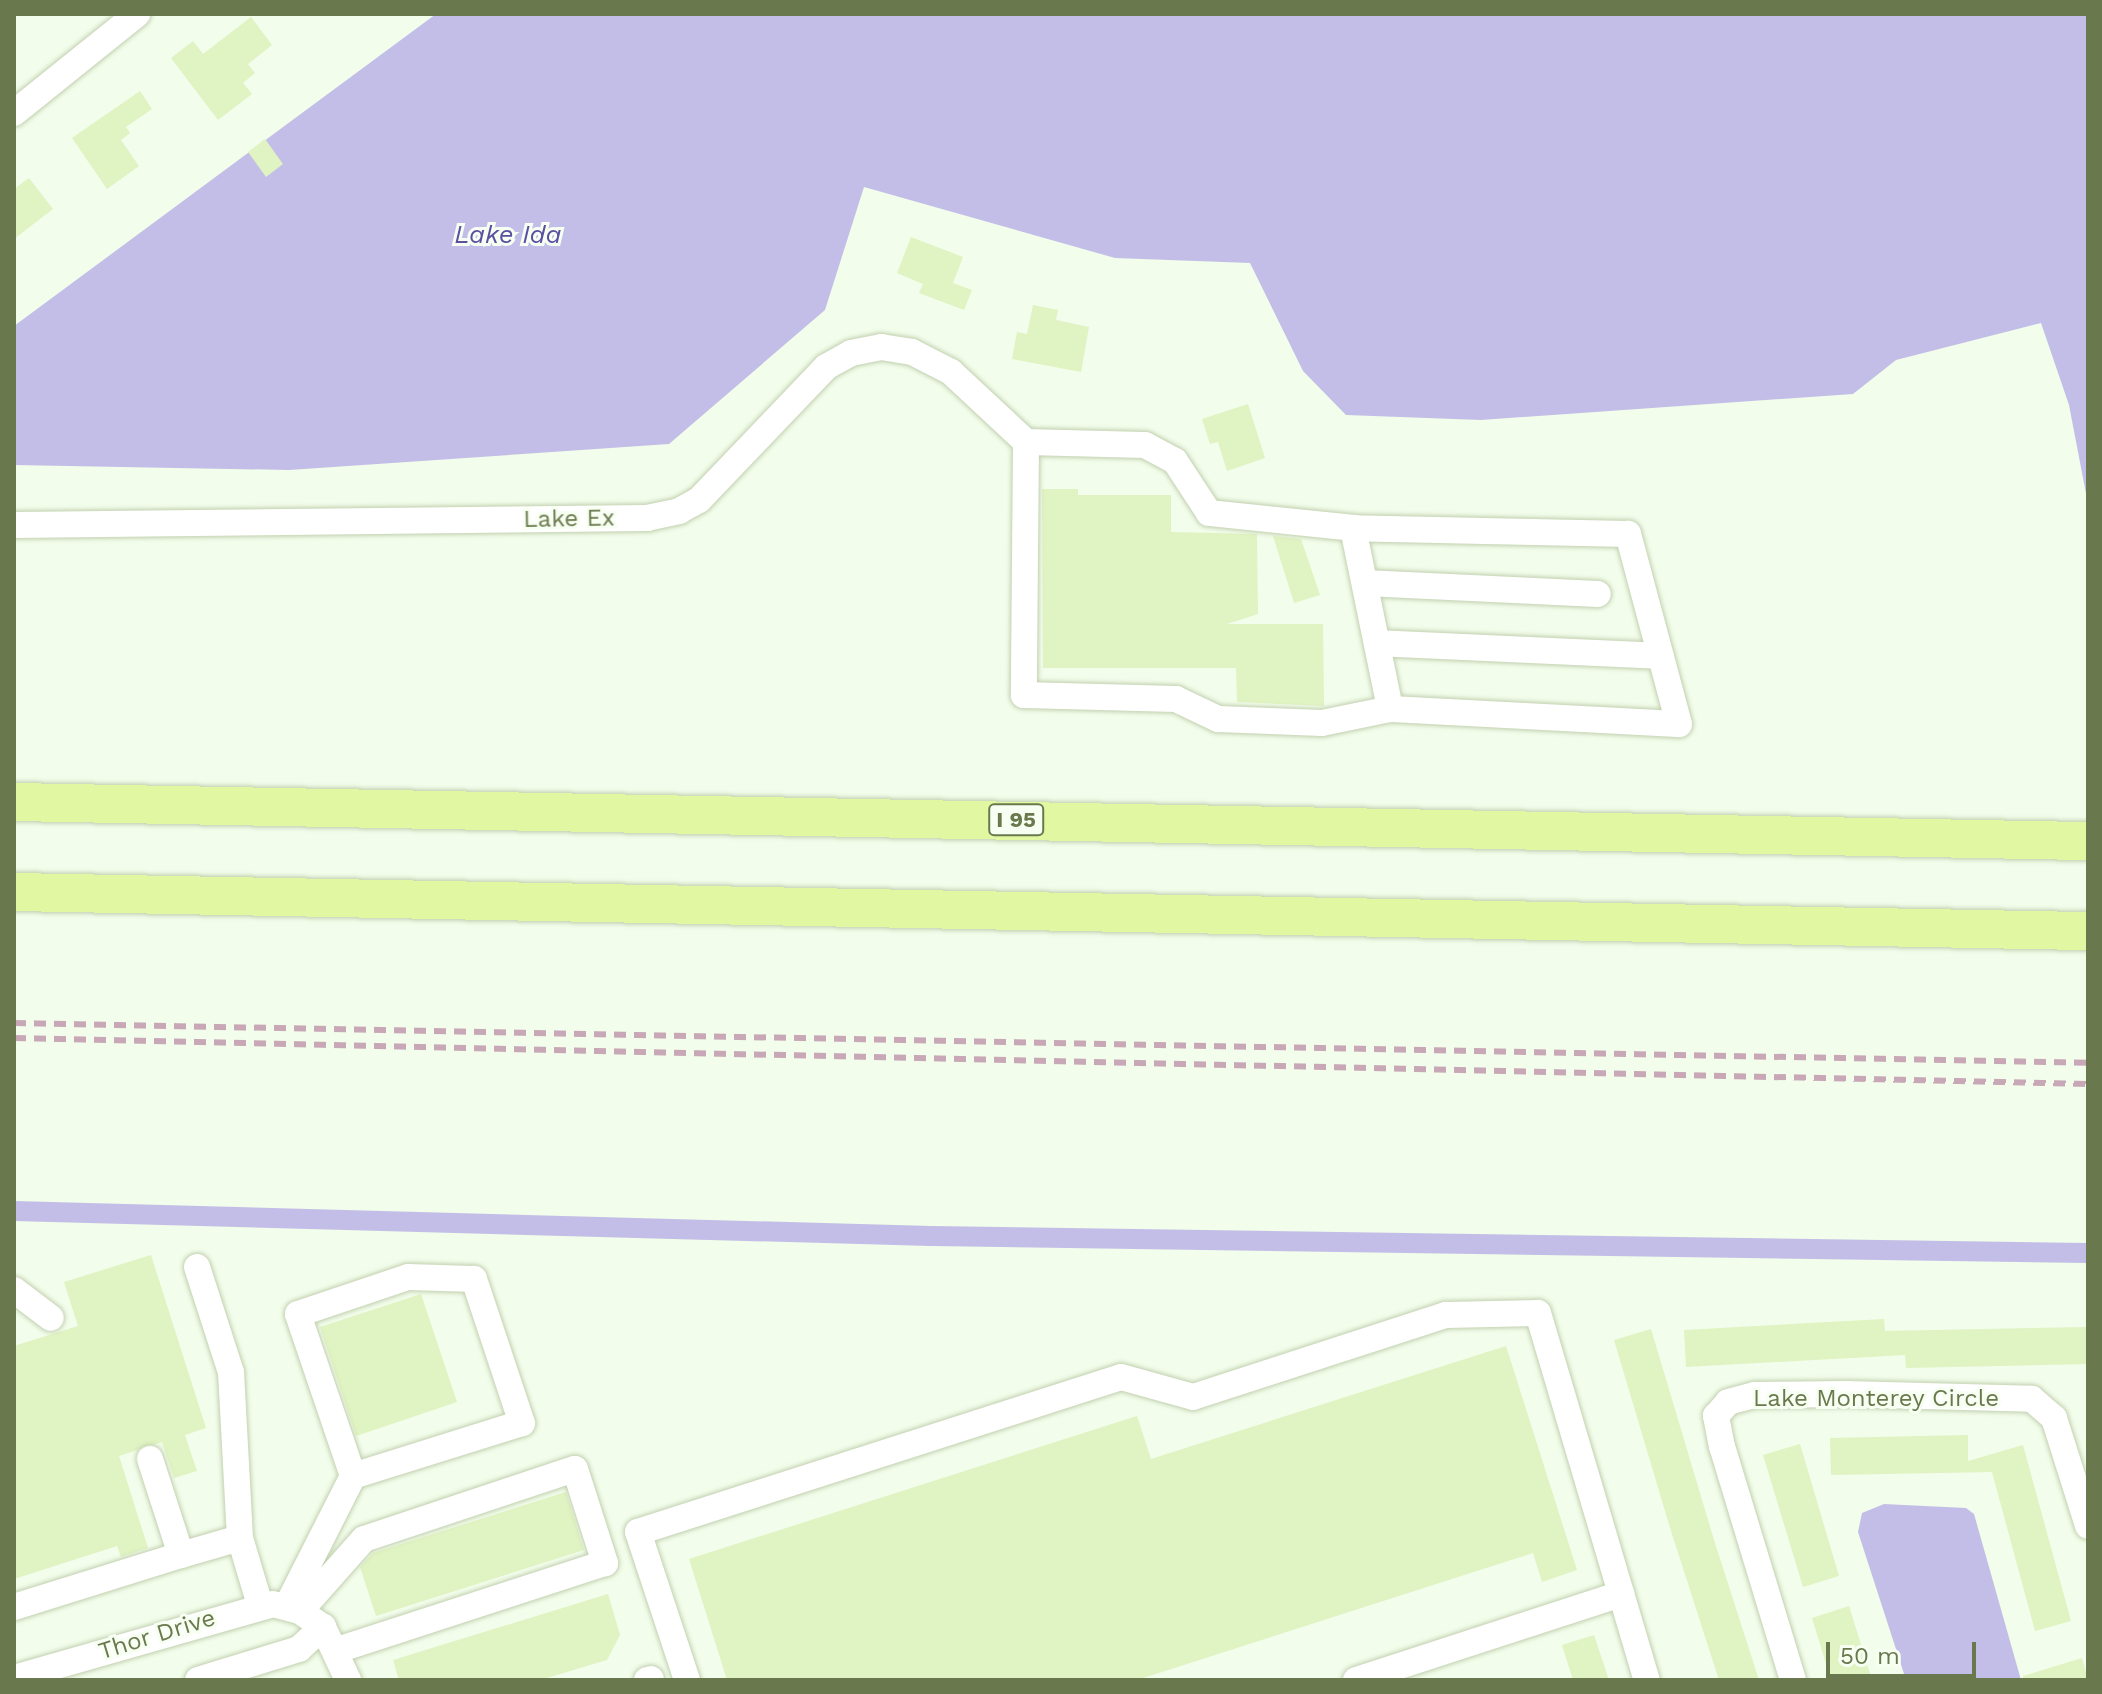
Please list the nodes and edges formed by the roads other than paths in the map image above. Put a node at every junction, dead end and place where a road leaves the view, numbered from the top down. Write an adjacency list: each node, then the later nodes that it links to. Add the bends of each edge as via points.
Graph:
1 (137, 14): 2 (street)
2 (14, 113)
3 (1026, 442): 4 (street, Lake Ex, via 951,372 912,352 881,347 851,353 826,367 717,484 679,511 658,516); 5 (street, via 1145,445 1175,461 1209,513); 10 (street, via 1024,695 1176,699 1218,719 1322,723)
4 (14, 525)
5 (1353, 528): 6 (street); 9 (street, via 1628,534)
6 (1365, 583): 7 (street); 8 (street)
7 (1598, 594)
8 (1377, 643): 9 (street); 10 (street)
9 (1661, 656): 10 (street, via 1679,724)
10 (1390, 709)
11 (14, 802): 12 (highway, I 95)
12 (2088, 841)
13 (14, 892): 14 (highway)
14 (2088, 931)
15 (197, 1267): 21 (street, via 231,1372)
16 (14, 1290): 17 (street)
17 (51, 1318)
18 (150, 1459): 22 (street)
19 (353, 1476): 19 (street, via 298,1314 408,1277 474,1279 522,1423); 26 (street)
20 (2088, 1526): 35 (street, Lake Monterey Circle, via 2054,1418 2032,1399 1846,1394 1755,1395 1728,1402 1716,1416 1722,1447)
21 (240, 1538): 22 (street); 24 (street)
22 (181, 1555): 25 (street)
23 (1621, 1594): 32 (street, via 1538,1313 1446,1315 1193,1397 1121,1377 638,1532); 33 (street); 34 (street)
24 (260, 1605): 26 (street, Thor Drive); 29 (street, Thor Drive)
25 (14, 1607)
26 (294, 1608): 27 (street); 28 (street, via 364,1539 575,1469 605,1563)
27 (323, 1627): 28 (street); 30 (street, via 299,1649)
28 (338, 1650): 31 (street)
29 (14, 1678)
30 (198, 1680)
31 (348, 1680)
32 (687, 1680)
33 (1356, 1680)
34 (1647, 1680)
35 (1793, 1680)

